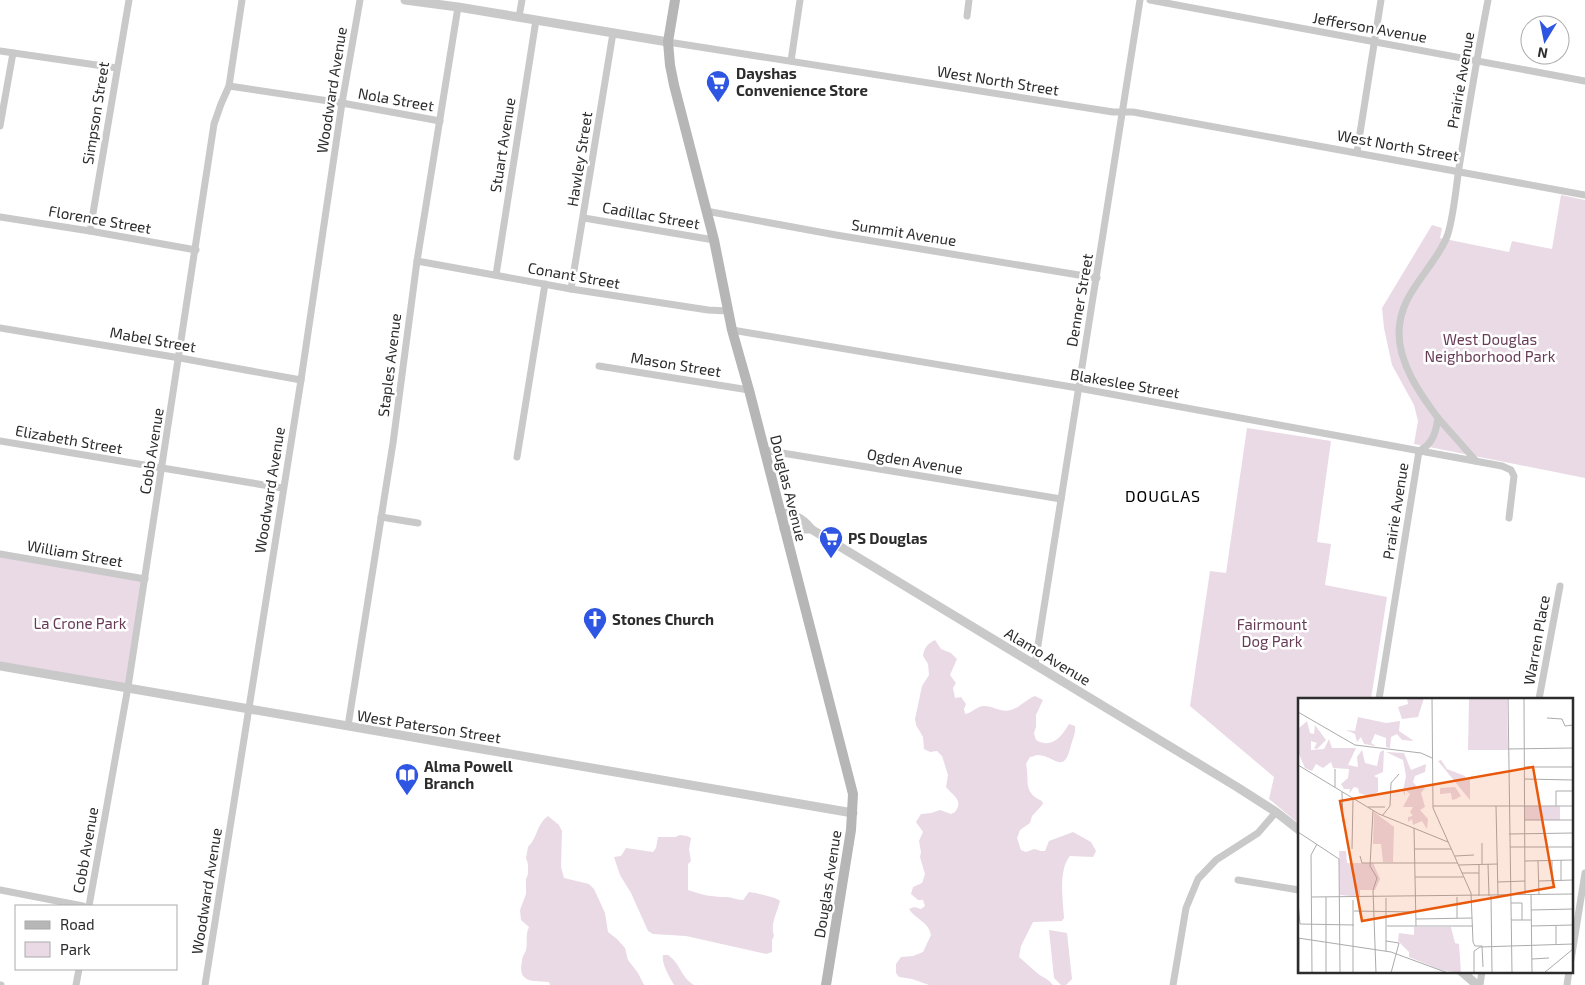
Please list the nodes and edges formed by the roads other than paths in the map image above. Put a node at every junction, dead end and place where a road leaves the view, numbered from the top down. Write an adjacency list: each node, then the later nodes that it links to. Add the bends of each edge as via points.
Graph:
1 (129, 0): 24 (street, Simpson Street)
2 (242, 0): 26 (street, Cobb Avenue)
3 (360, 0): 27 (street, Woodward Avenue)
4 (405, 0): 13 (street, West North Street)
5 (522, 0): 15 (street)
6 (675, 0): 18 (main road, Douglas Avenue)
7 (800, 0): 23 (street)
8 (969, 0): 14 (street)
9 (1140, 0): 28 (street, Denner Street)
10 (1150, 0): 19 (street, Jefferson Avenue)
11 (1381, 0): 19 (street)
12 (1488, 0): 22 (street, Prairie Avenue)
13 (458, 7): 15 (street, West North Street); 29 (street, Staples Avenue)
14 (967, 16)
15 (519, 17): 16 (street, West North Street)
16 (536, 20): 17 (street, West North Street); 41 (street, Stuart Avenue)
17 (613, 33): 18 (street, West North Street); 36 (street, Hawley Street)
18 (668, 42): 23 (street, West North Street); 34 (main road, Douglas Avenue, via 674,85)
19 (1376, 42): 22 (street, Jefferson Avenue); 31 (street)
20 (0, 51): 21 (street)
21 (13, 54): 24 (street); 30 (street)
22 (1476, 60): 25 (street, Jefferson Avenue); 32 (street, Prairie Avenue)
23 (791, 61): 28 (street, West North Street)
24 (117, 68): 37 (street, Simpson Street)
25 (1585, 81)
26 (228, 86): 27 (street, Nola Street); 39 (street, Cobb Avenue, via 214,124)
27 (342, 103): 29 (street, Nola Street); 50 (street, Woodward Avenue)
28 (1123, 112): 31 (street, West North Street); 42 (street, Denner Street)
29 (440, 121): 40 (street, Staples Avenue)
30 (0, 126)
31 (1357, 152): 32 (street, West North Street)
32 (1459, 170): 33 (street, West North Street); 53 (street, Prairie Avenue, via 1446,239 1403,306 1399,332 1409,372)
33 (1585, 195)
34 (706, 211): 38 (main road, Douglas Avenue); 42 (street, Summit Avenue)
35 (0, 217): 37 (street, Florence Street)
36 (584, 218): 38 (street, Cadillac Street); 44 (street, Hawley Street)
37 (90, 231): 39 (street, Florence Street)
38 (714, 240): 45 (main road, Douglas Avenue)
39 (196, 250): 48 (street, Cobb Avenue)
40 (417, 261): 41 (street, Conant Street); 63 (street, Staples Avenue)
41 (496, 275): 43 (street, Conant Street)
42 (1097, 278): 51 (street, Denner Street)
43 (546, 284): 44 (street, Conant Street); 57 (street)
44 (571, 289): 45 (street, Conant Street)
45 (728, 311): 47 (main road, Douglas Avenue)
46 (0, 328): 48 (street, Mabel Street)
47 (732, 330): 51 (street, Blakeslee Street); 52 (main road, Douglas Avenue)
48 (180, 358): 50 (street, Mabel Street); 59 (street, Cobb Avenue)
49 (600, 366): 52 (street, Mason Street)
50 (301, 380): 60 (street, Woodward Avenue)
51 (1078, 388): 56 (street, Blakeslee Street); 61 (street, Denner Street)
52 (749, 390): 55 (main road, Douglas Avenue)
53 (1438, 418): 56 (street, Prairie Avenue, via 1434,436 1428,446); 58 (street)
54 (0, 441): 59 (street, Elizabeth Street)
55 (764, 450): 61 (street, Ogden Avenue); 62 (main road, Douglas Avenue)
56 (1419, 451): 58 (street, Blakeslee Street); 74 (street, Prairie Avenue)
57 (517, 457)
58 (1476, 461): 64 (street, Blakeslee Street, via 1512,470)
59 (162, 469): 60 (street, Elizabeth Street); 69 (street, Cobb Avenue)
60 (282, 488): 76 (street, Woodward Avenue)
61 (1061, 499): 71 (street, Denner Street)
62 (780, 512): 66 (main road, Douglas Avenue); 67 (street, Alamo Avenue, via 797,516)
63 (381, 517): 65 (street); 77 (street, Staples Avenue)
64 (1508, 518)
65 (418, 523)
66 (784, 529): 67 (street); 79 (main road, Douglas Avenue, via 852,794)
67 (811, 529): 71 (street, Alamo Avenue)
68 (0, 554): 69 (street, William Street)
69 (145, 579): 73 (street, Cobb Avenue)
70 (1560, 586): 75 (street, Warren Place)
71 (1035, 664): 78 (street, Alamo Avenue)
72 (0, 666): 73 (street, West Paterson Street)
73 (128, 687): 76 (street, West Paterson Street); 86 (street, Cobb Avenue)
74 (1379, 698)
75 (1539, 698)
76 (248, 709): 77 (street, West Paterson Street); 93 (street, Woodward Avenue)
77 (348, 726): 79 (street, West Paterson Street)
78 (1276, 812): 80 (street, Alamo Avenue); 95 (street, via 1258,833 1216,860 1198,879 1186,908)
79 (853, 813): 94 (main road, Douglas Avenue)
80 (1298, 829)
81 (1585, 873): 87 (street)
82 (1238, 880): 84 (street)
83 (0, 890): 85 (street)
84 (1298, 890)
85 (78, 905)
86 (89, 905)
87 (1572, 954)
88 (78, 970): 92 (street)
89 (1462, 972): 96 (street)
90 (1482, 972): 96 (street)
91 (1569, 972): 97 (street)
92 (76, 985)
93 (205, 985)
94 (826, 985)
95 (1173, 985)
96 (1478, 985)
97 (1567, 985)

